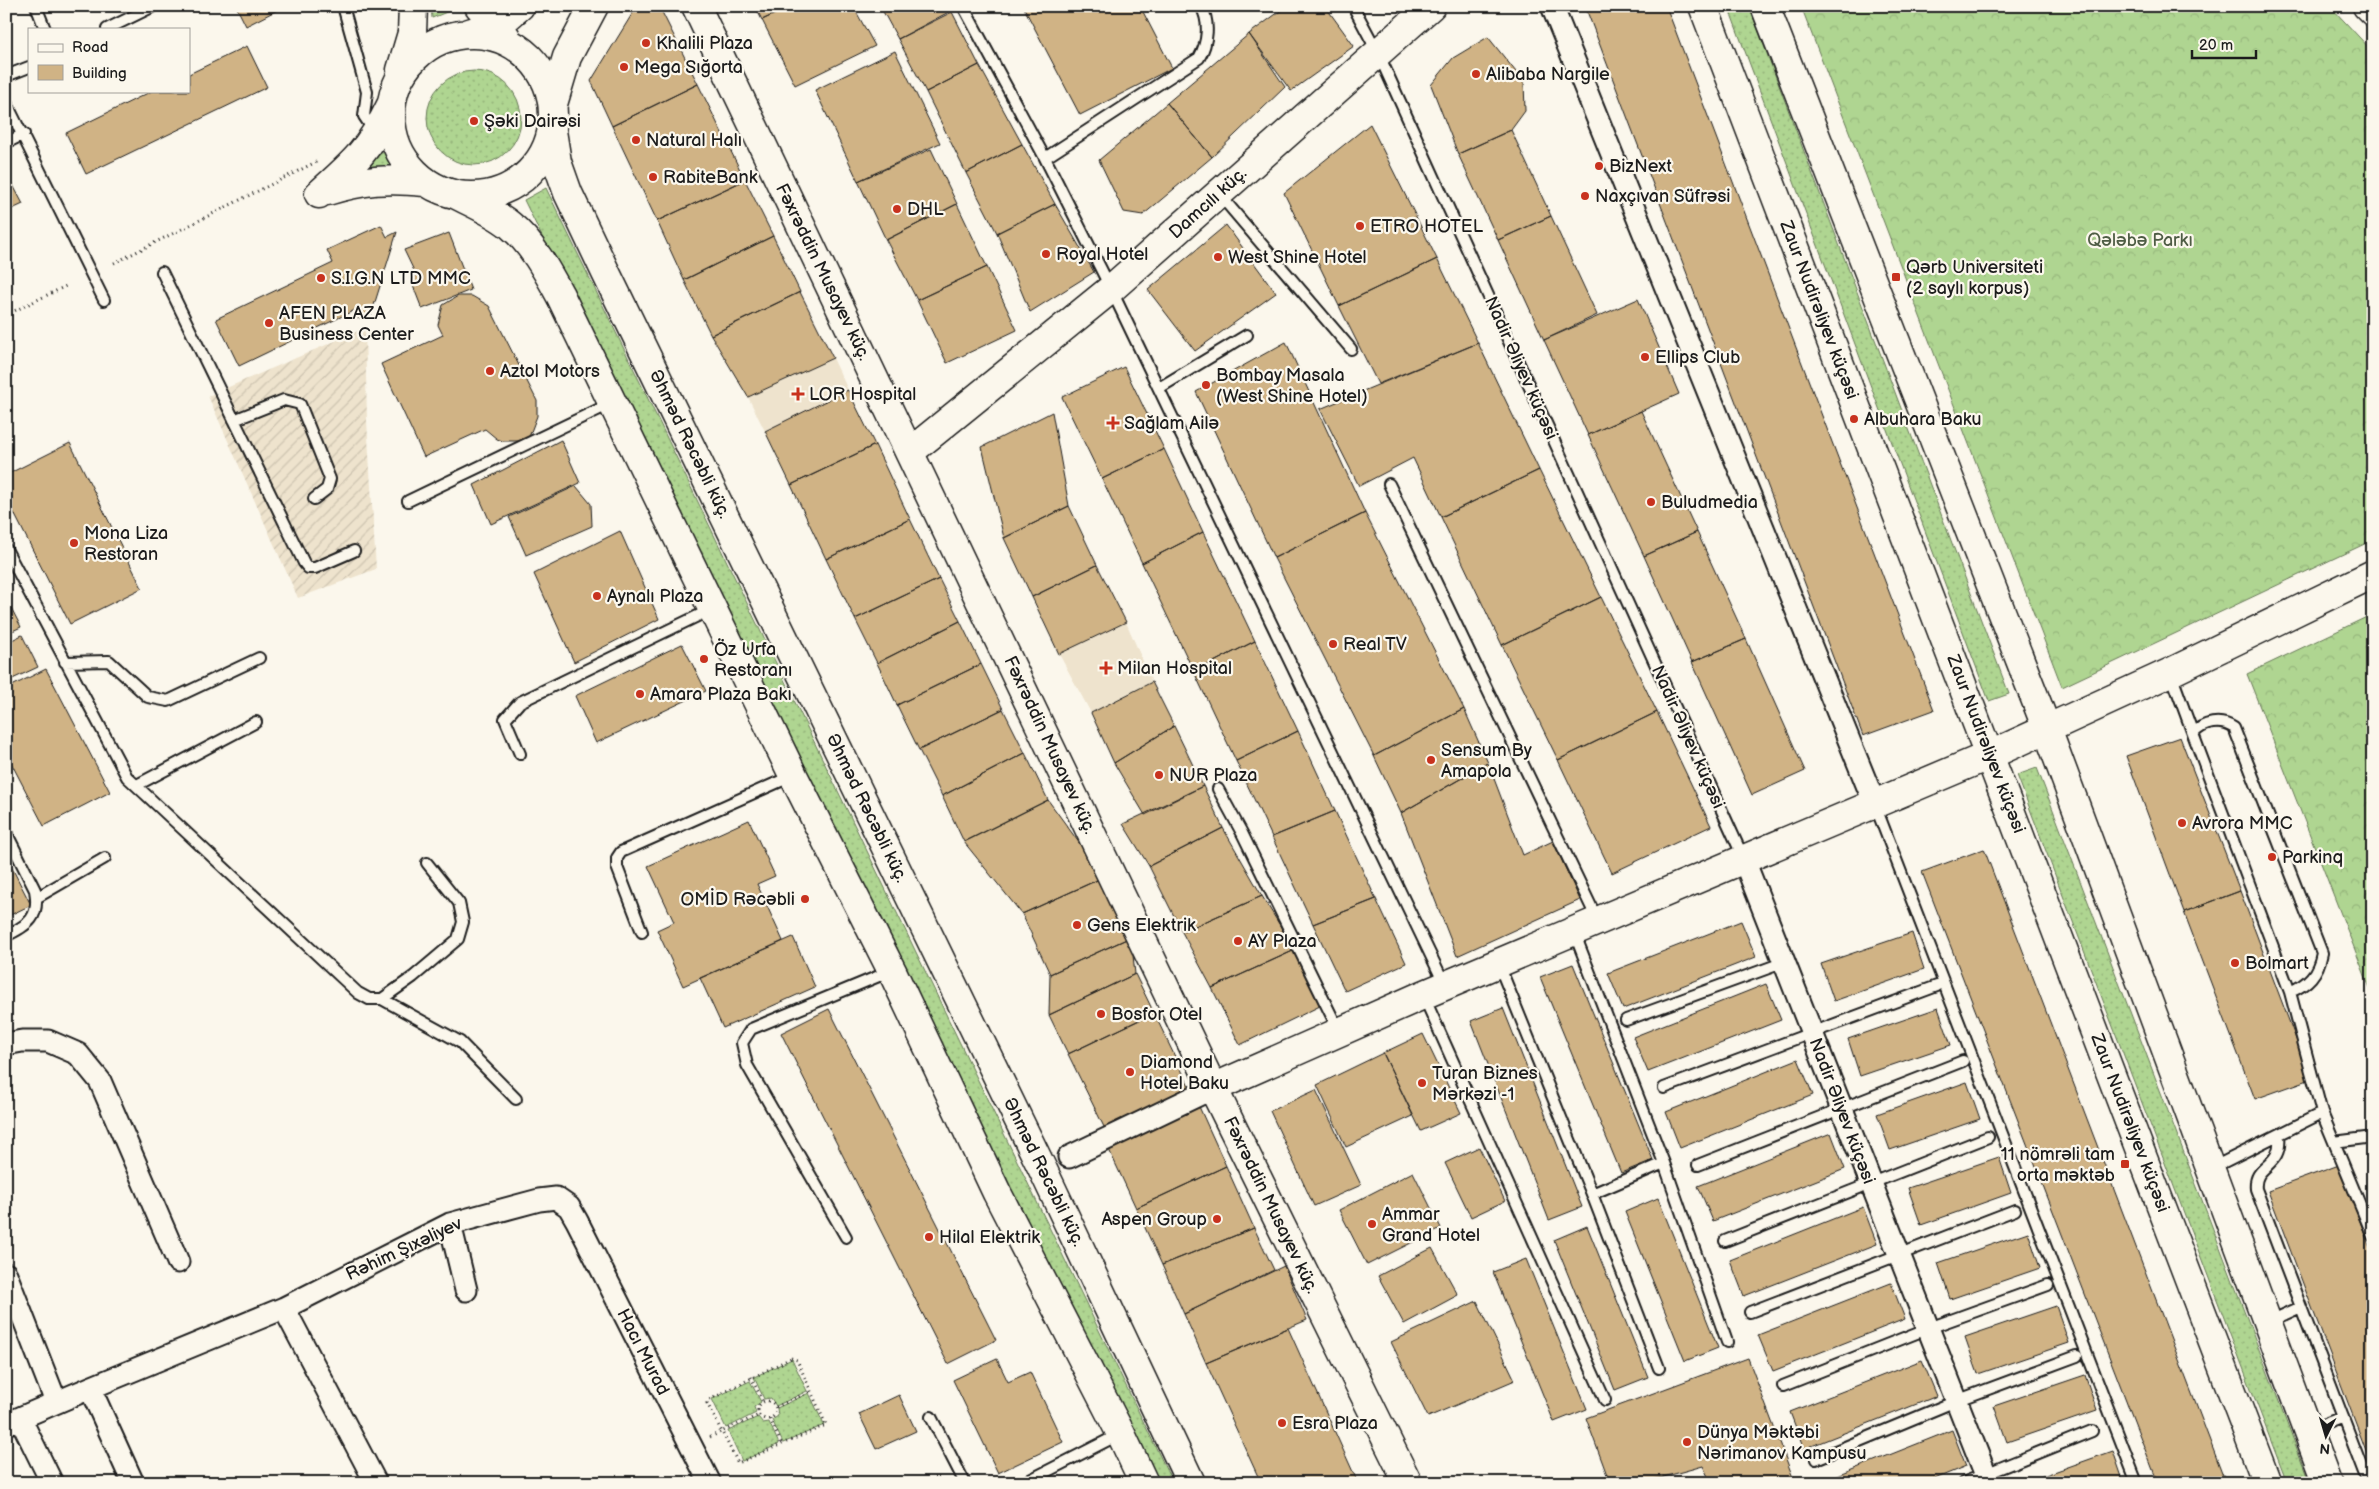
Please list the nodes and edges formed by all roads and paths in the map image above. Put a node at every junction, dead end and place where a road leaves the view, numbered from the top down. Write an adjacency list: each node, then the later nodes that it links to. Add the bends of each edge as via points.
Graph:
1 (36, 6): 18 (lane)
2 (154, 6): 19 (lane)
3 (343, 6): 30 (lane, via 367,92 364,116)
4 (413, 6): 25 (street, via 412,34)
5 (520, 6): 17 (street)
6 (594, 6): 27 (street, via 567,57)
7 (696, 6): 48 (street, Fəxrəddin Musayev küç.)
8 (963, 6): 32 (lane)
9 (1353, 6): 22 (lane, Nadir Əliyev küçəsi)
10 (1431, 6): 22 (street, Damcılı küç.)
11 (1552, 6): 67 (street)
12 (1703, 6): 63 (street, Zaur Nudirəliyev küçəsi)
13 (1765, 6): 60 (street)
14 (2368, 6): 16 (street)
15 (1205, 8): 32 (lane, via 1206,47 1199,58)
16 (2373, 12)
17 (487, 16): 20 (street); 21 (street)
18 (45, 28)
19 (109, 28)
20 (463, 35): 21 (street, via 489,36); 25 (street, via 442,40 423,50 408,66)
21 (514, 46): 27 (street, via 533,61 542,74)
22 (1378, 53): 36 (street, Damcılı küç.); 70 (lane, Nadir Əliyev küçəsi)
23 (28, 67): 24 (lane)
24 (6, 76)
25 (394, 95): 30 (street); 34 (street, via 392,127 398,148 409,167)
26 (6, 102): 29 (lane)
27 (553, 104): 28 (street)
28 (552, 131): 35 (street, via 533,169 517,183 491,194); 151 (street, Əhməd Rəcəbli küç., via 557,162 568,193 1043,1170)
29 (24, 134): 31 (lane); 41 (lane)
30 (377, 135): 34 (street, via 355,163 319,194 365,181)
31 (6, 143)
32 (1045, 158): 40 (lane)
33 (319, 160): 37 (path)
34 (425, 182): 35 (street)
35 (455, 194): 46 (street, via 511,226 530,247 560,295)
36 (1218, 194): 40 (street, Damcılı küç.); 44 (lane)
37 (114, 263)
38 (162, 272): 47 (lane)
39 (68, 285): 42 (path)
40 (1112, 288): 45 (lane); 48 (street, Damcılı küç.)
41 (104, 300)
42 (6, 315)
43 (1247, 335): 45 (lane)
44 (1351, 349)
45 (1159, 388): 80 (lane)
46 (612, 403): 51 (lane); 55 (street)
47 (234, 420): 50 (lane, via 284,400 300,404 330,479 327,488); 53 (lane, via 308,568)
48 (910, 452): 88 (street, Fəxrəddin Musayev küç.)
49 (1389, 484): 73 (lane)
50 (314, 500)
51 (408, 501)
52 (6, 549): 57 (lane)
53 (354, 551)
54 (2373, 574): 58 (street)
55 (713, 609): 62 (lane, via 520,702 505,719); 64 (street)
56 (259, 658): 57 (lane, via 168,701 148,697 109,661)
57 (65, 662): 65 (lane, via 120,767)
58 (2171, 672): 60 (street); 61 (lane)
59 (256, 722): 65 (lane)
60 (2047, 729): 63 (street); 100 (street)
61 (2193, 734): 81 (lane); 81 (lane, via 2198,728 2212,723 2229,724 2234,728 2322,953 2314,976)
62 (520, 754)
63 (1990, 755): 67 (street); 155 (street, Zaur Nudirəliyev küçəsi)
64 (793, 775): 74 (lane, via 621,852 617,867); 78 (street)
65 (137, 785): 82 (lane, via 358,993 369,998)
66 (1218, 788): 84 (lane)
67 (1874, 802): 70 (street); 154 (lane)
68 (6, 832): 72 (lane)
69 (105, 858): 72 (lane)
70 (1744, 860): 73 (street); 76 (street, Nadir Əliyev küçəsi)
71 (427, 863): 82 (lane, via 459,903 463,922 458,940 414,977)
72 (36, 898): 75 (lane, via 32,920)
73 (1586, 927): 77 (street); 98 (lane)
74 (642, 932)
75 (6, 936)
76 (1785, 962): 83 (lane); 85 (street, Nadir Əliyev küçəsi)
77 (1499, 964): 80 (street); 102 (lane)
78 (892, 971): 107 (lane, via 750,1029 742,1043 747,1065); 139 (street, via 997,1193)
79 (1937, 986): 85 (lane)
80 (1434, 990): 84 (street); 126 (lane)
81 (2290, 992): 92 (lane)
82 (382, 998): 90 (lane, via 460,1042)
83 (1626, 1020)
84 (1339, 1032): 88 (street)
85 (1812, 1033): 89 (lane); 91 (street, Nadir Əliyev küçəsi)
86 (6, 1044): 110 (street, via 48,1040 78,1054 100,1081)
87 (1963, 1061): 91 (lane)
88 (1213, 1088): 97 (street); 152 (street, Fəxrəddin Musayev küç.)
89 (1664, 1088)
90 (516, 1099)
91 (1843, 1109): 99 (lane); 101 (street, Nadir Əliyev küçəsi)
92 (2322, 1113): 93 (lane); 96 (lane)
93 (2279, 1135): 100 (lane); 114 (lane, via 2278,1153 2258,1175 2256,1189)
94 (1988, 1137): 101 (lane)
95 (2373, 1137): 96 (lane)
96 (2334, 1142): 106 (lane)
97 (1069, 1156)
98 (1664, 1163): 102 (lane); 119 (lane)
99 (1698, 1165)
100 (2212, 1168): 117 (street)
101 (1869, 1182): 108 (lane); 109 (street, Nadir Əliyev küçəsi)
102 (1592, 1194): 121 (lane)
103 (2014, 1210): 109 (lane)
104 (576, 1221): 105 (street, Rəhim Şıxəliyev, via 569,1207 556,1198); 140 (street, Hacı Murad)
105 (450, 1224): 113 (street); 115 (street, Rəhim Şıxəliyev)
106 (2373, 1236)
107 (846, 1237)
108 (1725, 1241)
109 (1900, 1256): 116 (lane); 118 (street, Nadir Əliyev küçəsi)
110 (178, 1262)
111 (6, 1274): 128 (street)
112 (2048, 1285): 118 (lane)
113 (466, 1290)
114 (2301, 1307): 117 (lane); 133 (lane)
115 (284, 1308): 124 (street, Rəhim Şıxəliyev); 146 (street)
116 (1750, 1312)
117 (2268, 1322): 136 (street)
118 (1929, 1328): 123 (lane); 127 (street, Nadir Əliyev küçəsi)
119 (1727, 1342)
120 (2077, 1356): 127 (lane)
121 (1659, 1368)
122 (751, 1377): 125 (path, via 795,1358); 129 (path); 138 (path, via 707,1403)
123 (1783, 1386)
124 (90, 1388): 128 (street, Rəhim Şıxəliyev); 145 (street)
125 (811, 1391): 130 (path); 141 (path, via 826,1425)
126 (1605, 1400)
127 (1956, 1401): 142 (lane); 143 (street, Nadir Əliyev küçəsi)
128 (56, 1402): 135 (street, Rəhim Şıxəliyev)
129 (763, 1402): 130 (path, via 770,1402); 131 (path, via 758,1408)
130 (776, 1407): 134 (path, via 775,1415)
131 (759, 1415): 134 (path, via 764,1420); 138 (path)
132 (931, 1417): 148 (lane)
133 (2344, 1418): 136 (lane); 157 (lane)
134 (770, 1419): 141 (path)
135 (13, 1421): 144 (street)
136 (2308, 1430): 156 (street)
137 (2092, 1431): 143 (lane)
138 (722, 1432): 140 (path); 141 (path, via 738,1463)
139 (1121, 1434): 149 (lane); 150 (street)
140 (690, 1445): 147 (street, Hacı Murad)
141 (782, 1445)
142 (1816, 1459)
143 (1987, 1478): 153 (lane)
144 (52, 1483)
145 (133, 1483)
146 (376, 1483)
147 (710, 1483)
148 (965, 1483)
149 (1024, 1483)
150 (1144, 1483)
151 (1191, 1483)
152 (1408, 1483)
153 (1963, 1483)
154 (2137, 1483)
155 (2267, 1483)
156 (2327, 1483)
157 (2368, 1483)

